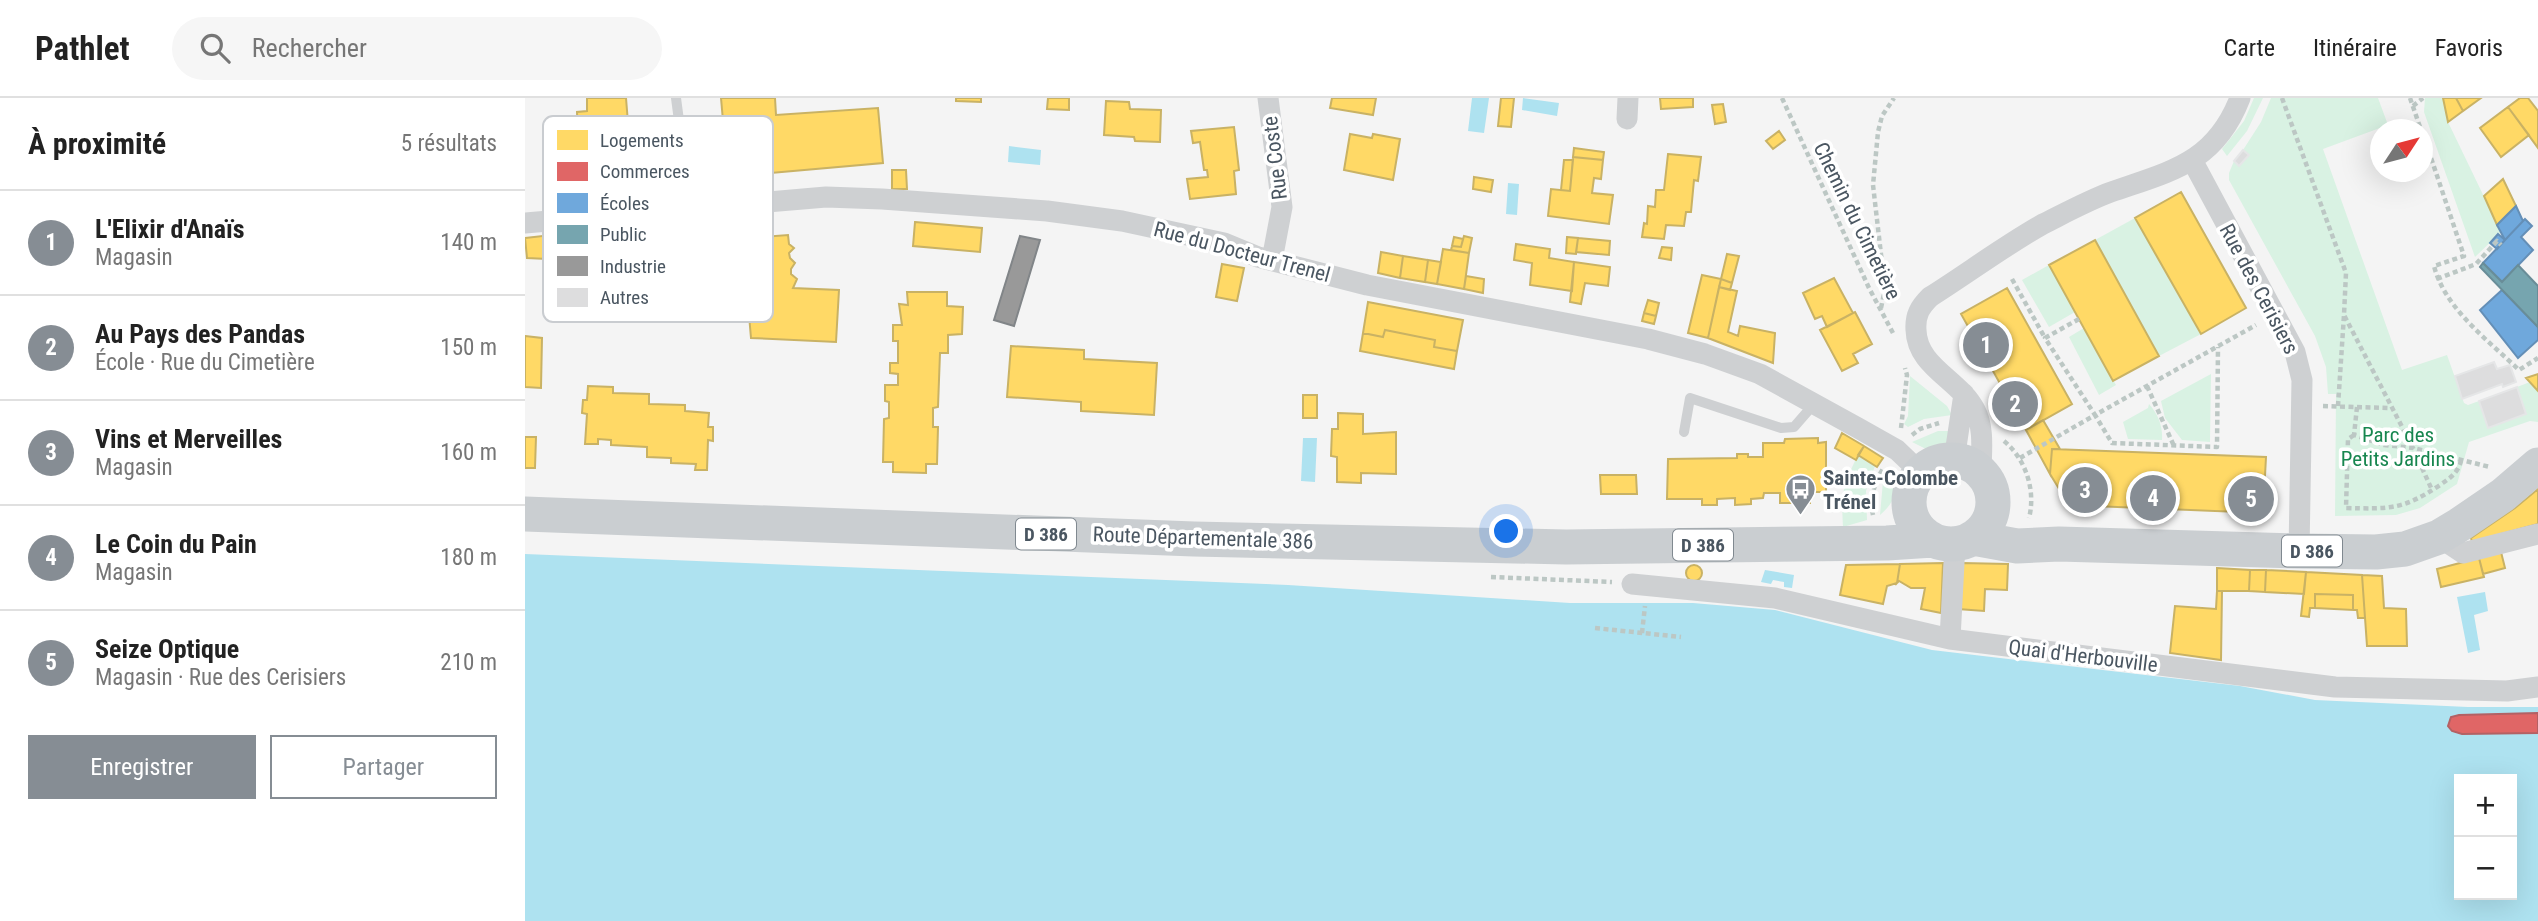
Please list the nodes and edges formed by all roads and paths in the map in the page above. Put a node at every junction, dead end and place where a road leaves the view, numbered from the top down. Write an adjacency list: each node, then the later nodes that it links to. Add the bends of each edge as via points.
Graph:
1 (676, 98): 10 (lane)
2 (1268, 98): 18 (street, Rue Coste, via 1282,207)
3 (1782, 98): 21 (path, Chemin du Cimetière)
4 (1894, 98): 21 (path, via 1878,132 1873,186 1885,289)
5 (2240, 98): 12 (street, via 2221,134)
6 (2282, 98): 22 (path, via 2346,273)
7 (2410, 98): 9 (path)
8 (2423, 98): 9 (path)
9 (2413, 107): 11 (path)
10 (678, 116)
11 (2417, 119)
12 (2192, 160): 25 (street, via 2043,224 1930,297 1916,316); 57 (street, Rue des Cerisiers, via 2299,365)
13 (2433, 164): 20 (path, via 2464,256 2434,266)
14 (773, 202): 18 (street, Rue du Docteur Trenel, via 895,199 1047,211 1193,236)
15 (543, 221): 16 (street, Rue du Docteur Trenel)
16 (525, 223)
17 (2501, 245): 20 (path, via 2497,241 2476,264)
18 (1272, 260): 32 (street, Rue du Docteur Trenel, via 1367,285 1705,354 1760,374)
19 (2012, 279): 26 (path)
20 (2437, 279): 28 (path, via 2458,310 2519,370)
21 (1881, 308): 25 (path, Chemin du Cimetière, via 1895,337)
22 (2344, 315): 33 (path, via 2339,406); 34 (path)
23 (2079, 319): 26 (path)
24 (2263, 321): 27 (path)
25 (1916, 333): 31 (street, via 1926,360)
26 (2045, 338): 35 (path)
27 (2218, 346): 30 (path); 40 (path, via 2217,447)
28 (2538, 358)
29 (1903, 362): 36 (path, via 1907,375 1900,427 1907,439 1920,429)
30 (2147, 386): 35 (path); 40 (path)
31 (1964, 394): 47 (street); 47 (street, via 1982,430)
32 (1814, 404): 37 (lane, via 1794,427 1781,428 1690,397); 47 (street, Rue du Docteur Trenel)
33 (2357, 407): 34 (path); 38 (path)
34 (2392, 408): 41 (path)
35 (2095, 415): 40 (path, via 2112,443); 42 (path)
36 (1946, 423)
37 (1684, 432)
38 (2354, 435): 41 (path); 48 (path, via 2348,439 2346,508 2393,508)
39 (2001, 440): 42 (path)
40 (2174, 446)
41 (2413, 448): 44 (path); 48 (path)
42 (2019, 458): 51 (path, via 2030,485)
43 (1888, 461): 50 (path, via 1874,488)
44 (2461, 461): 46 (path); 48 (path, via 2458,473)
45 (2538, 465): 53 (main road, Route Départementale 386 / D 386, via 2503,495)
46 (2494, 468)
47 (1951, 481): 54 (main road, via 1988,522); 54 (main road, via 1910,512 1923,533); 55 (main road, Route Départementale 386 / D 386); 56 (main road, Route Départementale 386 / D 386)
48 (2432, 490)
49 (525, 514): 55 (main road, Route Départementale 386 / D 386, via 1166,538 1566,547)
50 (1874, 517)
51 (2029, 519)
52 (2538, 534): 53 (street, via 2463,553)
53 (2439, 537): 57 (main road, Route Départementale 386 / D 386, via 2405,549 2376,552)
54 (1954, 541): 55 (main road, Route Départementale 386 / D 386); 56 (main road, Route Départementale 386 / D 386); 61 (street)
55 (1839, 543)
56 (2059, 544): 57 (main road, Route Départementale 386 / D 386)
57 (2299, 551)
58 (1632, 583): 61 (street, Quai d'Herbouville, via 1775,598)
59 (1595, 628): 60 (path)
60 (1681, 637)
61 (1950, 639): 62 (street, Quai d'Herbouville, via 2335,687 2507,691)
62 (2538, 687)

